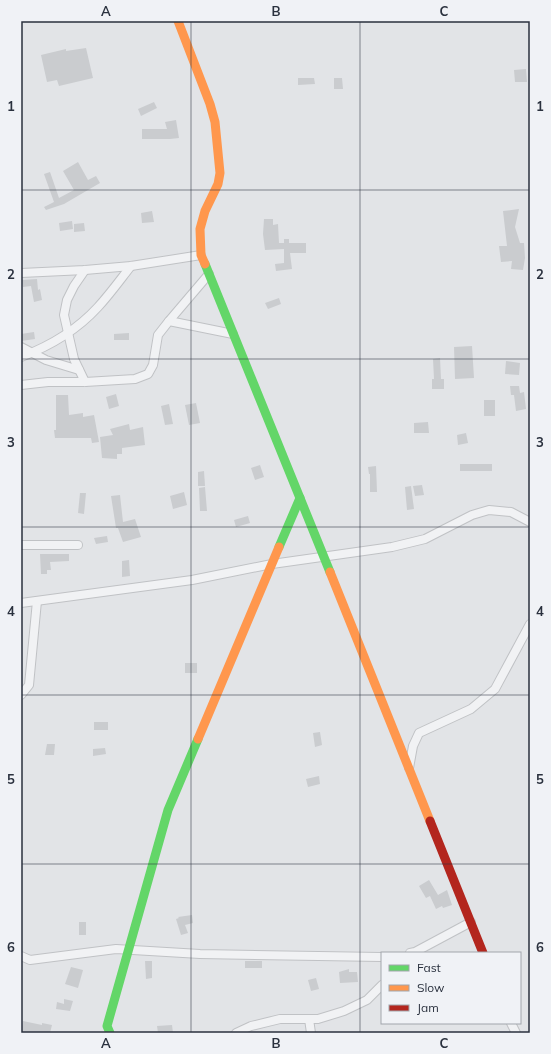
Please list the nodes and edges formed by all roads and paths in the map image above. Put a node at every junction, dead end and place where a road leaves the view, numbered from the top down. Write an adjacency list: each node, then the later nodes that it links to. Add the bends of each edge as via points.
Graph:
1 (178, 21): 2 (street, via 215,122 220,173 200,229)
2 (201, 255): 3 (street); 6 (street)
3 (131, 266): 4 (street); 8 (street, via 98,307)
4 (85, 270): 5 (street); 8 (street, via 67,300 64,315)
5 (21, 273)
6 (209, 274): 7 (street); 9 (street)
7 (169, 321): 9 (street); 14 (street, via 158,335 148,374 135,379)
8 (68, 334): 11 (street); 13 (street)
9 (233, 334): 16 (street)
10 (21, 347): 11 (street)
11 (32, 353): 12 (street); 13 (street)
12 (21, 357)
13 (79, 370): 14 (street)
14 (85, 382): 15 (street)
15 (21, 385)
16 (300, 498): 20 (street); 21 (street)
17 (530, 522): 20 (street, via 511,512 489,510 472,515 425,538 392,547)
18 (21, 544): 19 (street)
19 (78, 545)
20 (324, 557): 21 (street); 26 (street)
21 (272, 564): 22 (street, via 192,580); 28 (street, via 168,810)
22 (37, 601): 23 (street); 25 (street, via 29,685)
23 (21, 603)
24 (530, 624): 26 (street, via 495,689 471,709 419,733 413,746)
25 (21, 695)
26 (409, 768): 27 (street)
27 (471, 922): 29 (street); 30 (street)
28 (128, 950): 31 (street, via 116,949 30,960); 32 (street, via 200,954); 36 (street, via 107,1026)
29 (415, 952)
30 (483, 952)
31 (21, 956)
32 (381, 957)
33 (381, 986): 34 (street, via 367,1000 318,1020)
34 (309, 1020): 37 (street, via 280,1020 251,1026); 38 (street)
35 (512, 1024): 39 (street)
36 (110, 1033)
37 (236, 1033)
38 (311, 1033)
39 (516, 1033)

